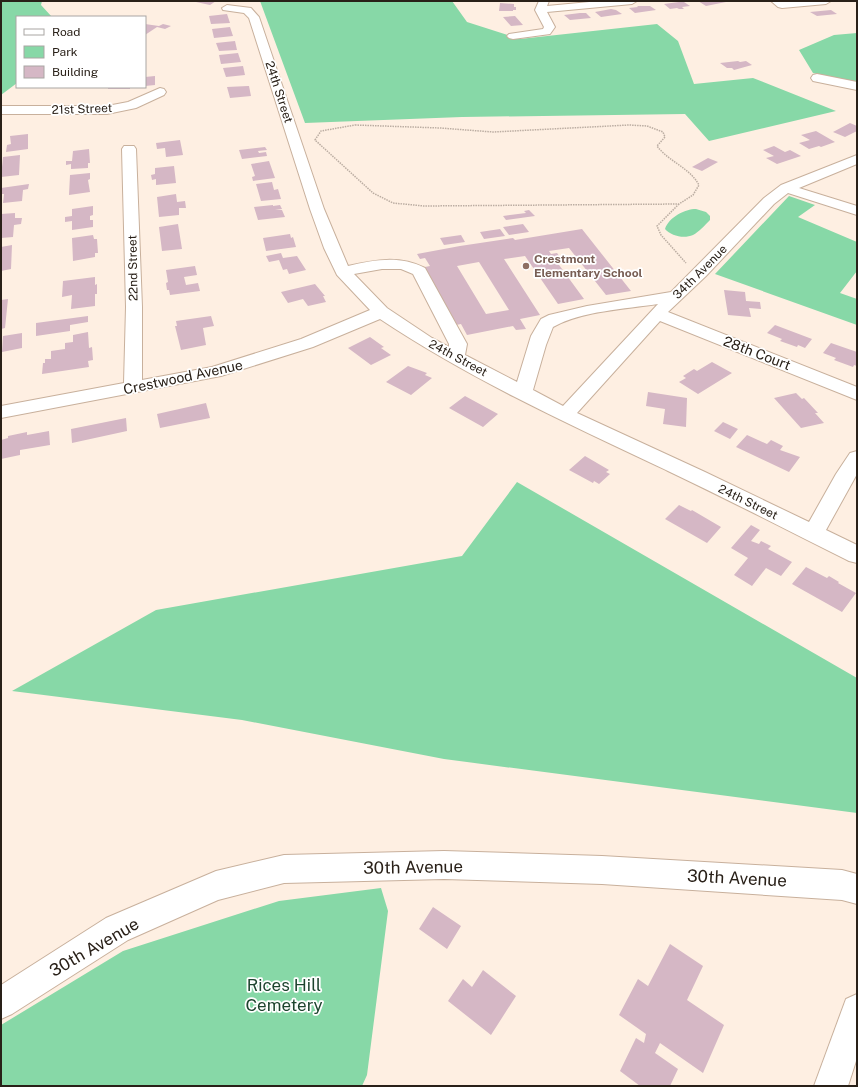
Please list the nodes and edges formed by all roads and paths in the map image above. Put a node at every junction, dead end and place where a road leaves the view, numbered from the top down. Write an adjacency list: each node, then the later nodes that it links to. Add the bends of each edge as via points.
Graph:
1 (632, 1): 4 (street)
2 (826, 1): 3 (street)
3 (779, 3)
4 (542, 6): 6 (street, via 543,19 550,26 546,32)
5 (227, 8): 16 (street, 24th Street, via 247,10 254,17 317,209)
6 (513, 36)
7 (817, 78): 8 (street)
8 (857, 86)
9 (160, 92): 10 (street, 21st Street, via 132,105 107,110)
10 (1, 110)
11 (129, 149): 22 (street, 22nd Street, via 134,307)
12 (857, 159): 13 (street, 34th Avenue)
13 (786, 188): 15 (street); 17 (street, 34th Avenue, via 769,201)
14 (679, 204): 14 (path, via 693,195 699,185 696,177 659,150 657,146 665,137 663,132 643,125 493,132 355,125 321,131 315,140 373,193 393,203 424,206); 17 (path, via 657,226 661,235)
15 (857, 211)
16 (343, 272): 19 (street, 24th Street); 21 (street, via 391,263 409,265 419,271 458,344)
17 (697, 276): 18 (street, 34th Avenue)
18 (676, 296): 20 (street, 34th Avenue); 23 (street, via 574,314 547,323)
19 (381, 312): 21 (street, 24th Street, via 426,342); 22 (street, Crestwood Avenue, via 307,343 256,360 215,372)
20 (657, 314): 24 (street, 28th Court); 26 (street, 34th Avenue)
21 (456, 358): 23 (street, 24th Street)
22 (133, 388): 25 (street, Crestwood Avenue)
23 (523, 392): 26 (street, 24th Street)
24 (857, 394)
25 (1, 412)
26 (565, 415): 28 (street, 24th Street)
27 (857, 458): 28 (street)
28 (813, 534): 29 (street, 24th Street)
29 (857, 555)
30 (857, 889): 31 (street, 30th Avenue, via 842,885 602,870 444,865 284,869 216,886 117,929)
31 (1, 1003)
32 (857, 1010): 33 (street)
33 (831, 1086)

